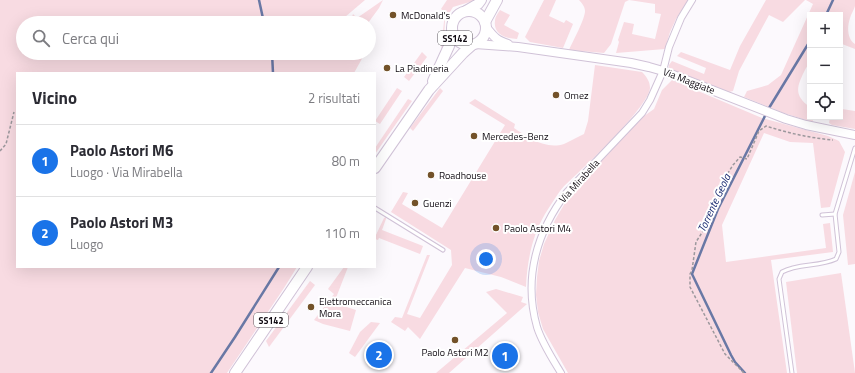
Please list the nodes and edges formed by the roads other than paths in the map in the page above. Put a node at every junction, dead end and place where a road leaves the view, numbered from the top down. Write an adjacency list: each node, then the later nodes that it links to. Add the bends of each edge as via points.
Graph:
1 (481, 0): 4 (main road, SS142)
2 (497, 0): 5 (main road, SS142)
3 (692, 0): 9 (street, Via Mirabella, via 680,18)
4 (466, 11): 5 (main road, via 481,15); 6 (main road, SS142, via 455,18)
5 (486, 25): 7 (main road, SS142, via 483,37); 8 (street, Via Maggiate, via 492,35 499,40)
6 (452, 31): 7 (main road, SS142, via 459,42); 10 (main road, SS142, via 449,46)
7 (474, 44): 8 (street, Via Maggiate); 10 (main road, SS142)
8 (518, 47): 9 (street, Via Maggiate, via 631,63)
9 (663, 71): 11 (street, Via Maggiate, via 806,125); 20 (street, Via Mirabella, via 642,113 558,203 539,241 532,274 534,311 537,328)
10 (429, 90): 13 (main road, SS142)
11 (855, 135)
12 (855, 148): 15 (lane)
13 (376, 167)
14 (376, 209): 17 (lane)
15 (835, 214): 16 (lane); 21 (lane, via 839,252 836,259 788,269 782,272 780,279)
16 (822, 215)
17 (443, 250)
18 (306, 268): 19 (main road, SS142)
19 (235, 373)
20 (561, 373)
21 (792, 373)

